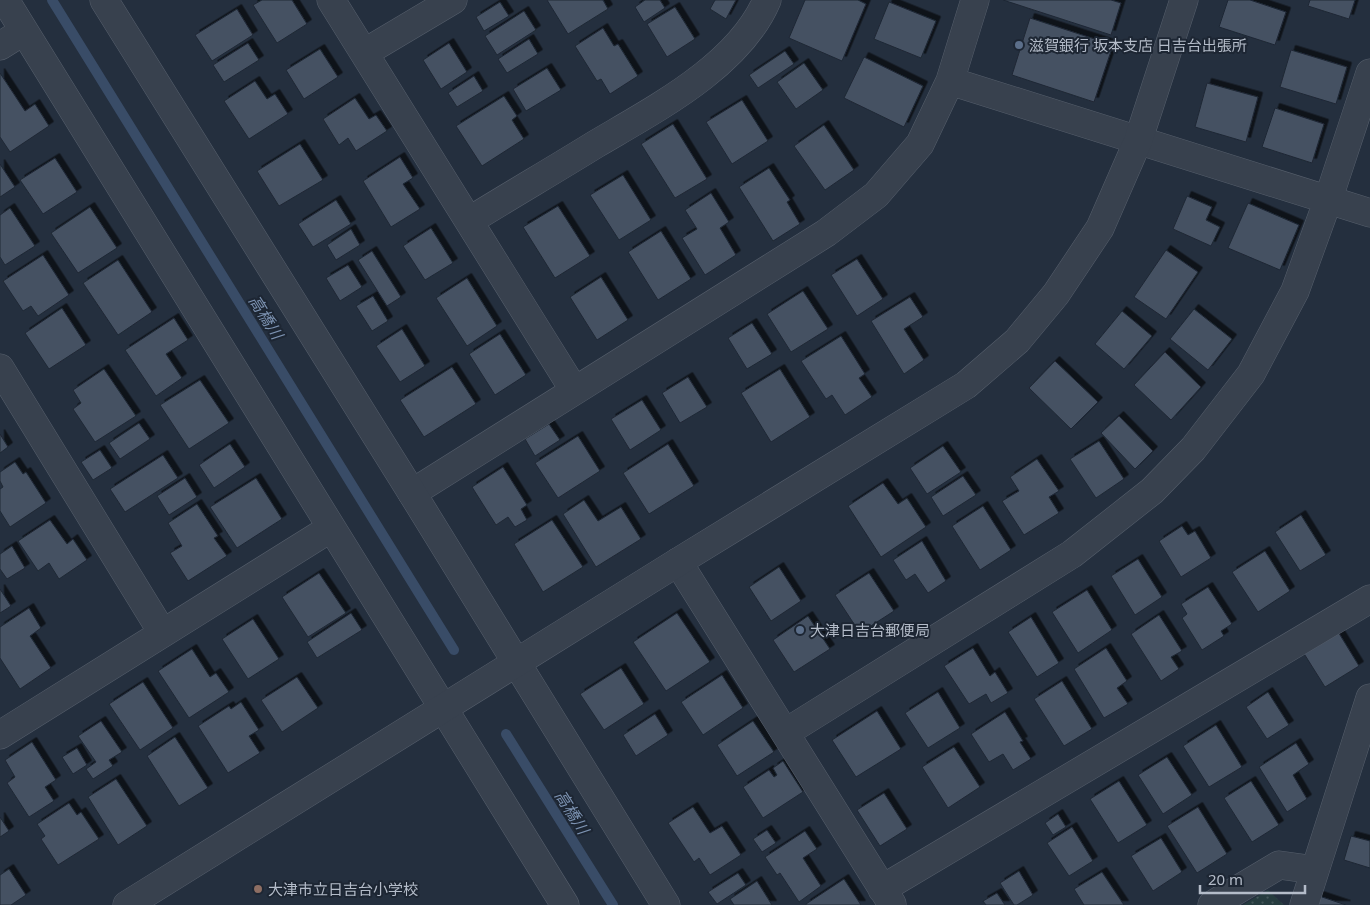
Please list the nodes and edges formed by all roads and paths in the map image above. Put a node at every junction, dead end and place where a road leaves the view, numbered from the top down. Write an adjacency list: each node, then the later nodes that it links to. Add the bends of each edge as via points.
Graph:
1 (5, 0): 8 (street)
2 (104, 0): 19 (street)
3 (331, 0): 10 (street)
4 (453, 0): 10 (street)
5 (766, 0): 16 (street, via 760,16 722,62 672,98)
6 (975, 0): 12 (street)
7 (1184, 0): 13 (street)
8 (24, 31): 9 (street); 20 (street)
9 (0, 46)
10 (364, 53): 16 (street)
11 (1370, 73): 14 (street)
12 (950, 81): 13 (street); 18 (street, via 920,144 876,195 826,233)
13 (1138, 141): 14 (street); 21 (street, via 1100,228 1056,294 1017,341 966,385)
14 (1328, 200): 15 (street); 27 (street, via 1295,291 1251,374 1193,449 1152,491 1072,554)
15 (1370, 213)
16 (469, 221): 18 (street)
17 (0, 368): 23 (street)
18 (574, 390): 19 (street)
19 (412, 493): 24 (street)
20 (330, 528): 23 (street); 26 (street)
21 (678, 562): 24 (street); 27 (street)
22 (1370, 598): 30 (street)
23 (162, 632): 28 (street)
24 (516, 662): 26 (street); 33 (street)
25 (1370, 698): 29 (street)
26 (443, 708): 31 (street); 32 (street)
27 (784, 732): 30 (street)
28 (0, 734)
29 (1316, 870): 34 (street, via 1279,864); 35 (street)
30 (887, 897)
31 (127, 905)
32 (565, 905)
33 (666, 905)
34 (1212, 905)
35 (1304, 905)

